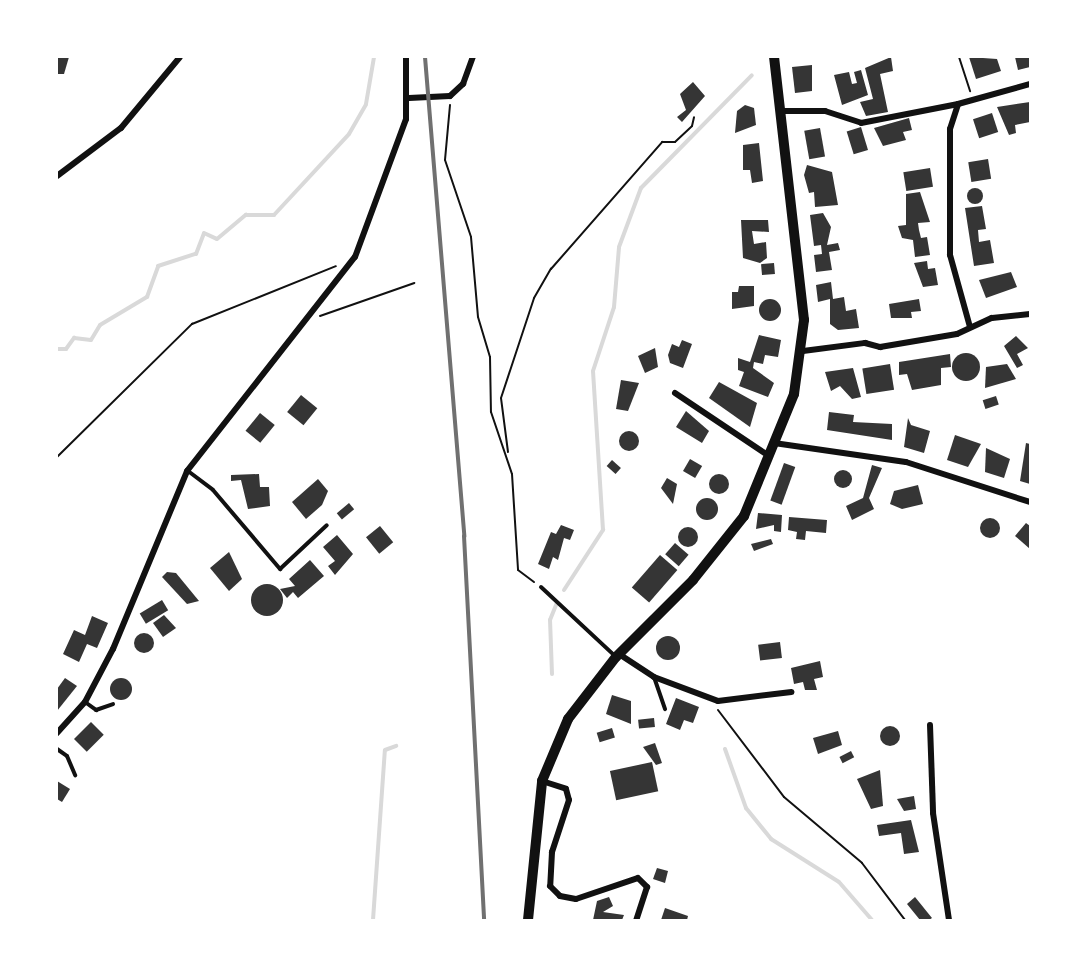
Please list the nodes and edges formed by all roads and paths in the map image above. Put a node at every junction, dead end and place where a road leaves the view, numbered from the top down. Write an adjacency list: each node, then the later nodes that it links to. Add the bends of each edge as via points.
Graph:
1 (180, 57): 13 (street, via 121,128)
2 (406, 57): 8 (street)
3 (473, 57): 7 (street, via 463,84)
4 (774, 57): 11 (street)
5 (959, 57): 9 (path)
6 (1030, 84): 9 (street)
7 (450, 96): 8 (street); 22 (path, via 445,160 471,237 478,317 489,357 491,412)
8 (409, 98): 14 (street)
9 (973, 98): 10 (street)
10 (958, 104): 11 (street, via 861,123 825,111); 18 (street, via 950,129 947,208 950,255)
11 (781, 111): 19 (street)
12 (694, 117): 22 (path, via 692,126 675,142 662,142 551,269 534,298 501,398)
13 (57, 176)
14 (356, 257): 17 (street); 24 (path, via 192,324)
15 (414, 283): 17 (path)
16 (1030, 314): 18 (street, via 992,318)
17 (312, 319): 25 (street)
18 (970, 327): 19 (street, via 957,334 880,347 865,343)
19 (803, 351): 21 (street)
20 (675, 393): 23 (street)
21 (774, 443): 23 (street); 26 (street, via 906,462)
22 (508, 456): 28 (path, via 518,570)
23 (769, 456): 29 (street, via 744,516 728,538)
24 (57, 457)
25 (187, 471): 27 (lane, via 213,490 280,569); 33 (street, via 113,649)
26 (1030, 502)
27 (327, 525)
28 (541, 587): 29 (lane)
29 (617, 656): 30 (street); 40 (street, via 568,719)
30 (654, 676): 32 (street); 35 (lane)
31 (791, 692): 32 (street, via 750,700)
32 (707, 696): 43 (path, via 784,797 862,863)
33 (85, 702): 34 (lane, via 96,710); 37 (street)
34 (113, 704)
35 (665, 709)
36 (930, 725): 44 (street, via 933,813)
37 (57, 733)
38 (57, 749): 39 (lane, via 67,756)
39 (75, 774)
40 (542, 781): 41 (street); 42 (street, via 566,789 569,800 552,852 550,886 560,896 576,899 638,878 646,887)
41 (528, 920)
42 (636, 920)
43 (905, 920)
44 (949, 920)

